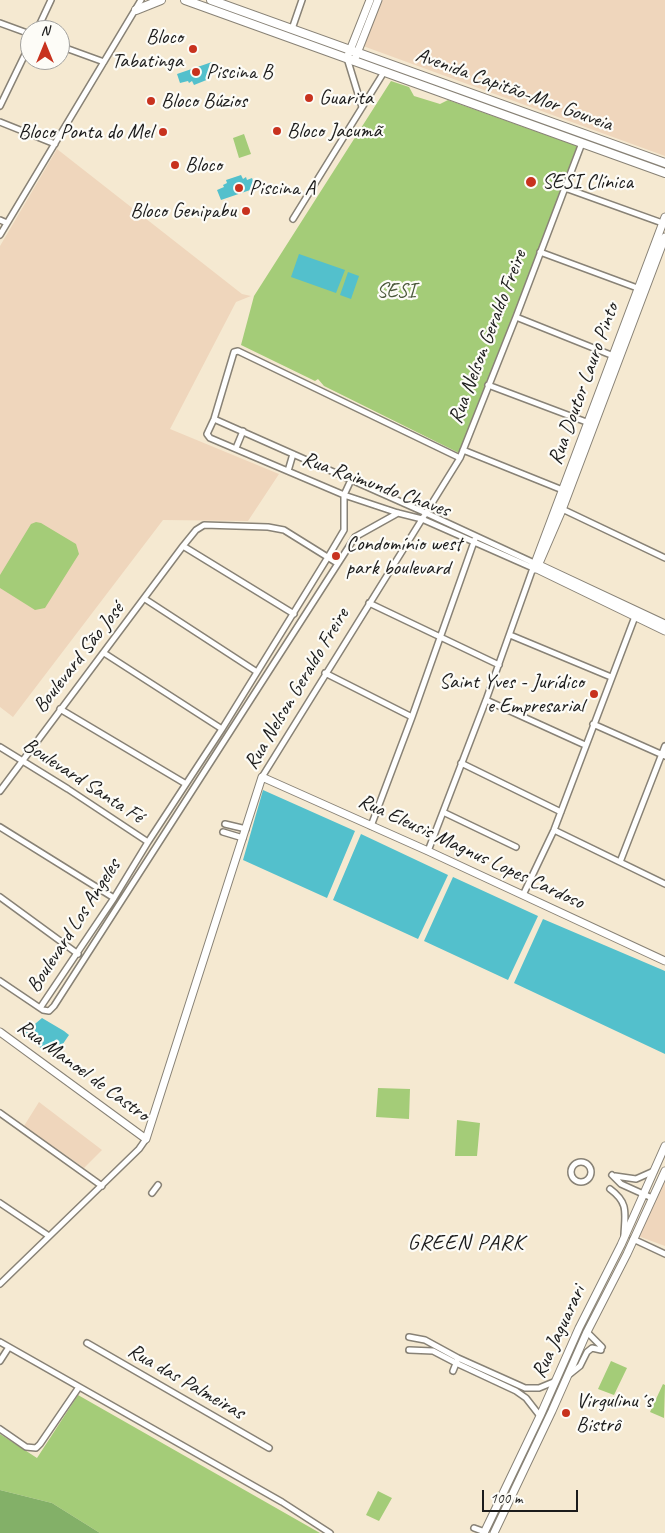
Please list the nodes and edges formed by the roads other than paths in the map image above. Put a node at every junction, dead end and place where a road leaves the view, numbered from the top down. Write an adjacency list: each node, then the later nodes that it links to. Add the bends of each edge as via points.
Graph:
1 (51, 0): 11 (street)
2 (142, 0): 10 (street)
3 (161, 0): 10 (main road)
4 (185, 0): 17 (main road, Avenida Capitão-Mor Gouveia)
5 (211, 0): 9 (main road, Avenida Capitão-Mor Gouveia)
6 (302, 0): 13 (street)
7 (370, 0): 16 (main road)
8 (378, 0): 16 (main road)
9 (234, 4): 13 (main road, Avenida Capitão-Mor Gouveia)
10 (136, 10): 18 (street)
11 (42, 20)
12 (0, 23): 14 (street)
13 (292, 29): 16 (main road, Avenida Capitão-Mor Gouveia)
14 (20, 30)
15 (70, 50): 18 (street)
16 (354, 50): 17 (main road); 21 (main road, Avenida Capitão-Mor Gouveia)
17 (351, 60): 20 (main road, Avenida Capitão-Mor Gouveia); 24 (street)
18 (104, 62): 27 (street)
19 (20, 65): 23 (street)
20 (384, 72): 22 (main road, Avenida Capitão-Mor Gouveia); 24 (street)
21 (469, 92): 22 (main road); 28 (main road, Avenida Capitão-Mor Gouveia)
22 (454, 97): 26 (main road, Avenida Capitão-Mor Gouveia)
23 (0, 106)
24 (362, 108): 31 (street)
25 (0, 122): 27 (street)
26 (582, 143): 29 (main road, Avenida Capitão-Mor Gouveia); 30 (street, Rua Nelson Geraldo Freire)
27 (55, 144): 34 (street)
28 (665, 163)
29 (665, 173)
30 (565, 188): 33 (street); 37 (street, Rua Nelson Geraldo Freire)
31 (293, 219)
32 (0, 220): 34 (street)
33 (664, 221): 38 (main road, Rua Doutor Lauro Pinto)
34 (7, 223): 35 (street)
35 (0, 235)
36 (665, 237): 38 (main road, Rua Doutor Lauro Pinto)
37 (540, 252): 38 (street); 39 (street, Rua Nelson Geraldo Freire)
38 (642, 289): 40 (main road, Rua Doutor Lauro Pinto)
39 (516, 317): 40 (street); 41 (street, Rua Nelson Geraldo Freire)
40 (616, 357): 43 (main road, Rua Doutor Lauro Pinto)
41 (488, 386): 43 (street); 46 (street, Rua Nelson Geraldo Freire)
42 (214, 419): 44 (street, Rua Raimundo Chaves); 45 (street, Rua Raimundo Chaves, via 207,435); 48 (street, via 234,352 238,351)
43 (591, 424): 51 (main road, Rua Doutor Lauro Pinto)
44 (243, 431): 45 (street); 47 (street, Rua Raimundo Chaves)
45 (236, 448): 49 (street, Rua Raimundo Chaves)
46 (463, 450): 48 (street, Rua Nelson Geraldo Freire); 51 (street)
47 (293, 454): 49 (street); 50 (street, Rua Raimundo Chaves)
48 (460, 458): 55 (street, Rua Nelson Geraldo Freire)
49 (288, 471): 52 (street, Rua Raimundo Chaves)
50 (351, 480): 52 (street); 55 (street, Rua Raimundo Chaves)
51 (566, 491): 53 (main road, Rua Doutor Lauro Pinto)
52 (344, 495): 54 (street, Rua Raimundo Chaves); 57 (street)
53 (560, 508): 62 (street); 64 (main road, Rua Doutor Lauro Pinto)
54 (398, 513): 56 (street, Rua Raimundo Chaves); 58 (street, Boulevard Los Angeles)
55 (426, 513): 56 (street, Rua Nelson Geraldo Freire); 59 (street, Rua Raimundo Chaves)
56 (422, 519): 59 (street, Rua Raimundo Chaves); 66 (street, Rua Nelson Geraldo Freire)
57 (344, 530): 58 (street); 61 (street, Boulevard Los Angeles)
58 (355, 537): 63 (street, Boulevard Los Angeles)
59 (475, 539): 64 (street, Rua Raimundo Chaves); 72 (street)
60 (183, 546): 61 (street, Boulevard São José, via 196,530 204,526 268,527 284,530); 65 (street, Boulevard São José); 67 (street)
61 (328, 557): 63 (street, Boulevard São José); 67 (street, Boulevard Los Angeles)
62 (665, 558)
63 (337, 563): 79 (street, Boulevard Los Angeles)
64 (536, 566): 68 (main road, Rua Raimundo Chaves); 71 (street, Rua Doutor Lauro Pinto)
65 (145, 599): 73 (street, Boulevard São José); 75 (street)
66 (369, 603): 72 (street); 76 (street, Rua Nelson Geraldo Freire)
67 (294, 614): 75 (street, Boulevard Los Angeles)
68 (636, 614): 69 (main road, Rua Raimundo Chaves); 70 (main road, Rua Raimundo Chaves); 77 (street)
69 (665, 624)
70 (665, 631)
71 (510, 635): 74 (street, Rua Doutor Lauro Pinto); 77 (street)
72 (440, 638): 74 (street); 85 (street)
73 (104, 653): 81 (street, Boulevard São José); 88 (street)
74 (499, 665): 80 (street, Rua Doutor Lauro Pinto)
75 (257, 672): 78 (street, Boulevard Los Angeles)
76 (325, 673): 85 (street); 95 (street, Rua Nelson Geraldo Freire)
77 (612, 677): 87 (street)
78 (246, 690): 79 (street, via 248,696); 82 (street, Boulevard Los Angeles)
79 (254, 694): 84 (street, Boulevard Los Angeles)
80 (486, 700): 83 (street); 94 (street, Rua Doutor Lauro Pinto)
81 (60, 709): 93 (street, Boulevard São José); 96 (street)
82 (232, 711): 84 (street, via 238,709); 88 (street, Boulevard Los Angeles)
83 (514, 712): 86 (street); 89 (street)
84 (241, 714): 99 (street, Boulevard Los Angeles)
85 (412, 717): 104 (street)
86 (509, 717)
87 (594, 724): 89 (street); 92 (street)
88 (222, 729): 96 (street, Boulevard Los Angeles)
89 (585, 745): 101 (street)
90 (665, 746): 92 (street)
91 (0, 747): 93 (street, Boulevard Santa Fé)
92 (663, 755): 114 (street)
93 (21, 761): 97 (street, Boulevard São José); 111 (street, Boulevard Santa Fé)
94 (461, 763): 100 (street, Rua Doutor Lauro Pinto); 101 (street)
95 (262, 777): 104 (main road, Rua Eleusis Magnus Lopes Cardoso); 107 (main road, Rua Nelson Geraldo Freire)
96 (186, 784): 98 (street, Boulevard Los Angeles)
97 (0, 791)
98 (175, 802): 99 (street, via 177,808); 102 (street, Boulevard Los Angeles)
99 (182, 806): 106 (street, Boulevard Los Angeles)
100 (443, 812): 112 (street); 113 (street, Rua Doutor Lauro Pinto)
101 (561, 812): 108 (street)
102 (160, 824): 106 (street, via 167,824); 111 (street, Boulevard Los Angeles)
103 (225, 824): 107 (street)
104 (371, 826): 113 (main road, Rua Eleusis Magnus Lopes Cardoso)
105 (0, 827): 118 (street)
106 (168, 828): 123 (street, Boulevard Los Angeles)
107 (246, 829): 110 (main road, Rua Nelson Geraldo Freire)
108 (554, 830): 114 (street); 116 (street)
109 (223, 832): 110 (street)
110 (243, 838): 127 (main road, Rua Nelson Geraldo Freire)
111 (148, 842): 118 (street, Boulevard Los Angeles)
112 (516, 847)
113 (428, 850): 116 (main road, Rua Eleusis Magnus Lopes Cardoso)
114 (620, 862): 115 (street)
115 (665, 884)
116 (523, 895): 120 (main road, Rua Eleusis Magnus Lopes Cardoso)
117 (0, 897): 119 (street)
118 (114, 898): 119 (street, Boulevard Los Angeles)
119 (78, 954): 122 (street, Boulevard Los Angeles)
120 (665, 961)
121 (0, 981): 124 (street)
122 (56, 988): 123 (street); 124 (street, Boulevard Los Angeles)
123 (63, 993): 124 (street, Boulevard Los Angeles, via 51,1009 45,1011)
124 (40, 1008)
125 (0, 1032): 127 (main road, Rua Manoel de Castro)
126 (0, 1113): 132 (street)
127 (146, 1139): 132 (street, Rua Nelson Geraldo Freire)
128 (665, 1146): 129 (main road, Rua Jaguarari)
129 (654, 1171): 135 (main road, Rua Jaguarari); 135 (street, via 636,1179 612,1176 621,1184)
130 (665, 1171): 136 (main road, Rua Jaguarari)
131 (158, 1185): 134 (street)
132 (102, 1186): 138 (street, Rua Nelson Geraldo Freire)
133 (610, 1189): 139 (street, via 623,1201)
134 (152, 1192)
135 (644, 1194): 136 (street); 139 (main road, Rua Jaguarari)
136 (652, 1198): 140 (main road, Rua Jaguarari)
137 (0, 1203): 138 (street)
138 (49, 1236): 142 (street, Rua Nelson Geraldo Freire)
139 (624, 1238): 153 (main road, Rua Jaguarari)
140 (633, 1239): 141 (street); 143 (main road, Rua Jaguarari)
141 (665, 1254)
142 (0, 1284)
143 (587, 1332): 152 (main road, Rua Jaguarari); 152 (street, via 602,1349 592,1348 580,1366)
144 (410, 1337): 150 (street, via 425,1340)
145 (0, 1342): 147 (street)
146 (87, 1343): 159 (street, Rua das Palmeiras)
147 (9, 1347): 149 (street); 154 (street)
148 (409, 1350): 150 (street, via 433,1351)
149 (0, 1361)
150 (457, 1361): 151 (street); 155 (street); 156 (street)
151 (452, 1371)
152 (567, 1375): 163 (main road, Rua Jaguarari)
153 (556, 1381): 155 (street); 157 (main road, Rua Jaguarari)
154 (79, 1387): 158 (street, via 36,1448 26,1447); 162 (street, via 282,1502)
155 (530, 1389): 156 (street)
156 (526, 1398): 157 (street)
157 (540, 1416): 161 (main road, Rua Jaguarari)
158 (0, 1429)
159 (269, 1448)
160 (473, 1531): 161 (street)
161 (484, 1532)
162 (330, 1533)
163 (494, 1533)

